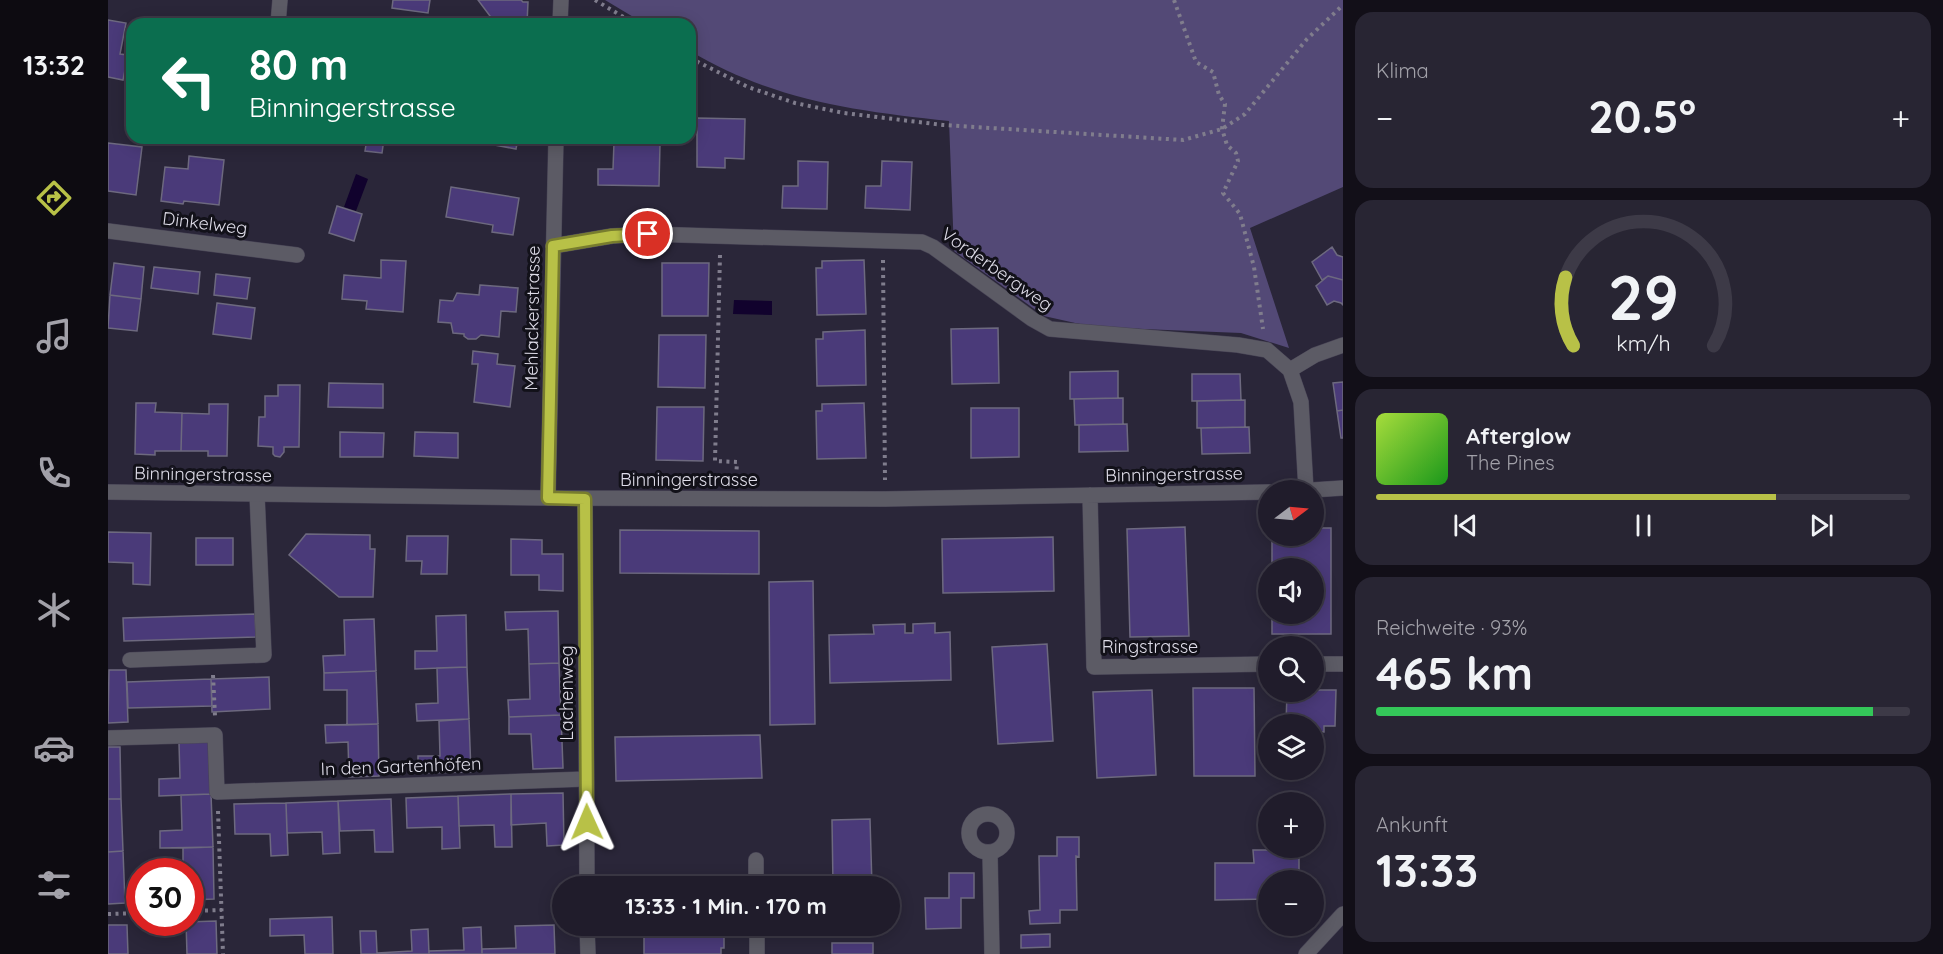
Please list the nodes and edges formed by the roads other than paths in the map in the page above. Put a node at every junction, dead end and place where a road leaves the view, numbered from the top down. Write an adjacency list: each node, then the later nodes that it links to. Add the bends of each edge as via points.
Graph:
1 (280, 0): 3 (street)
2 (561, 0): 4 (street)
3 (278, 18)
4 (560, 18)
5 (556, 144): 7 (street, Mehlackerstrasse)
6 (108, 231): 8 (street, Dinkelweg)
7 (553, 246): 10 (street, Vorderbergweg, via 648,234 922,242 1050,329 1238,345 1267,350); 18 (street, Mehlackerstrasse)
8 (297, 255)
9 (1343, 345): 10 (street)
10 (1290, 370): 11 (street, via 1300,402)
11 (1305, 480)
12 (1343, 488): 13 (street)
13 (1324, 489)
14 (108, 492): 16 (street, Binningerstrasse)
15 (1258, 492): 17 (street, Binningerstrasse)
16 (257, 494): 18 (street, Binningerstrasse); 20 (street, via 264,655)
17 (1090, 495): 19 (street, Binningerstrasse); 21 (street, Ringstrasse, via 1094,667)
18 (548, 498): 19 (street, Binningerstrasse)
19 (585, 499): 25 (street, Lachenweg)
20 (130, 660)
21 (1258, 664)
22 (1324, 664): 23 (street)
23 (1343, 664)
24 (108, 738): 25 (street, In den Gartenhöfen, via 215,735 217,792)
25 (586, 779): 28 (street, Lachenweg)
26 (990, 853): 35 (street)
27 (756, 860): 29 (street)
28 (587, 876)
29 (756, 876)
30 (1343, 914): 36 (street)
31 (588, 936): 33 (street)
32 (757, 936): 34 (street)
33 (588, 954)
34 (758, 954)
35 (992, 954)
36 (1306, 954)

